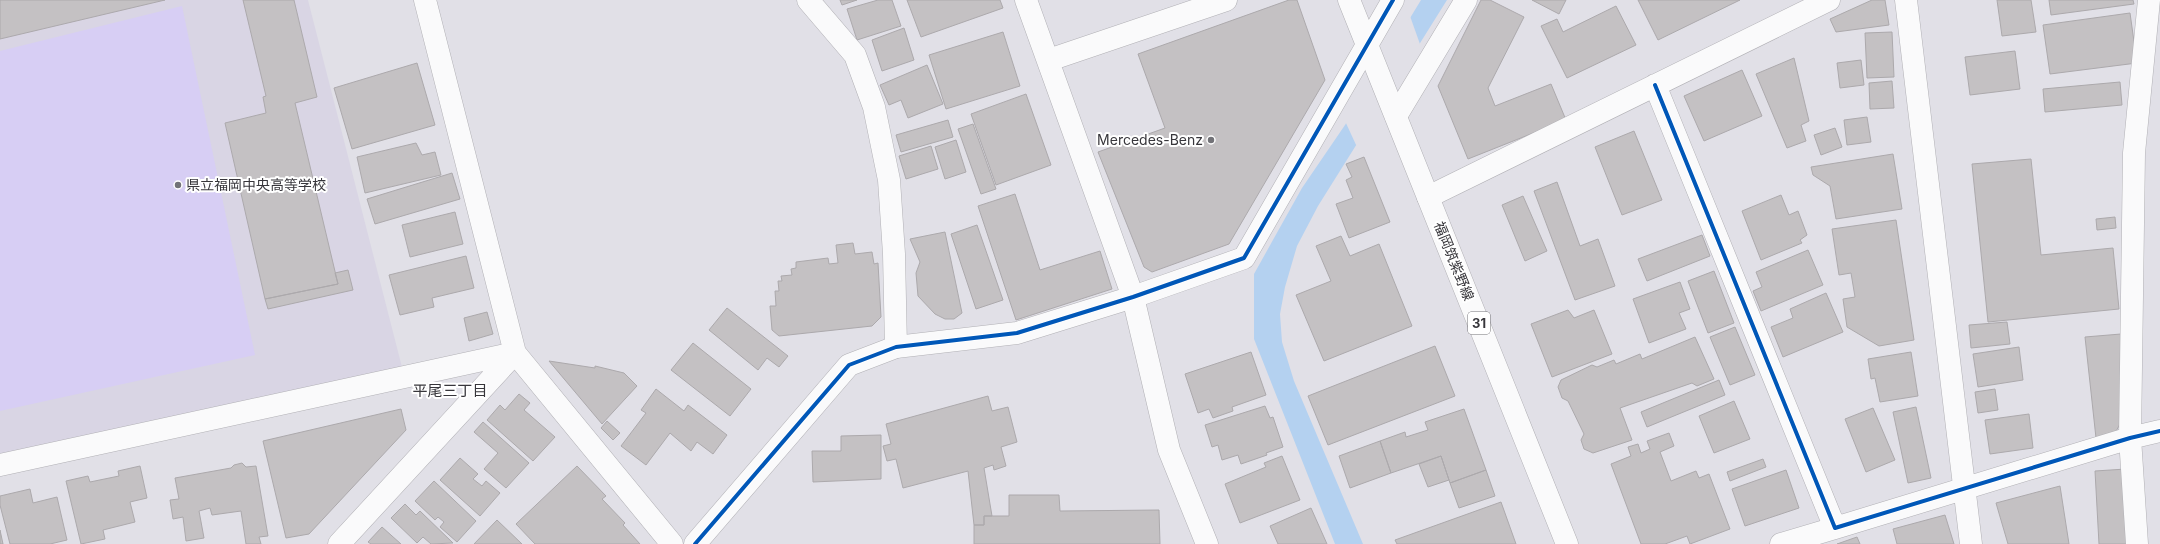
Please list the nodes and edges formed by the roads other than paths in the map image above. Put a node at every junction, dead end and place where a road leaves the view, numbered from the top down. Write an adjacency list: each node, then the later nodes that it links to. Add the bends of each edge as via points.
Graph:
1 (424, 0): 18 (street)
2 (808, 0): 17 (street, via 855,55 874,107 888,180 894,254)
3 (1026, 0): 12 (street)
4 (1226, 0): 12 (street)
5 (1349, 0): 11 (street, 福岡筑紫野線 / 31)
6 (1393, 0): 11 (street)
7 (1466, 0): 14 (street)
8 (1829, 0): 13 (street)
9 (1906, 0): 22 (street)
10 (2149, 0): 20 (street, via 2134,153)
11 (1367, 44): 14 (street, 福岡筑紫野線 / 31); 16 (street, via 1244,258)
12 (1049, 60): 16 (street)
13 (1655, 85): 15 (street); 23 (street)
14 (1393, 109): 15 (street, 福岡筑紫野線 / 31)
15 (1428, 197): 28 (street, 福岡筑紫野線 / 31)
16 (1133, 297): 17 (street, via 1017,333); 27 (street, via 1169,450)
17 (896, 347): 26 (street, via 849,365)
18 (515, 354): 21 (street); 24 (street); 25 (street)
19 (2160, 431): 20 (street)
20 (2130, 438): 22 (street); 31 (street)
21 (0, 465)
22 (1964, 488): 23 (street); 30 (street)
23 (1835, 528): 29 (street)
24 (339, 544)
25 (672, 544)
26 (695, 544)
27 (1207, 544)
28 (1568, 544)
29 (1781, 544)
30 (1971, 544)
31 (2137, 544)

